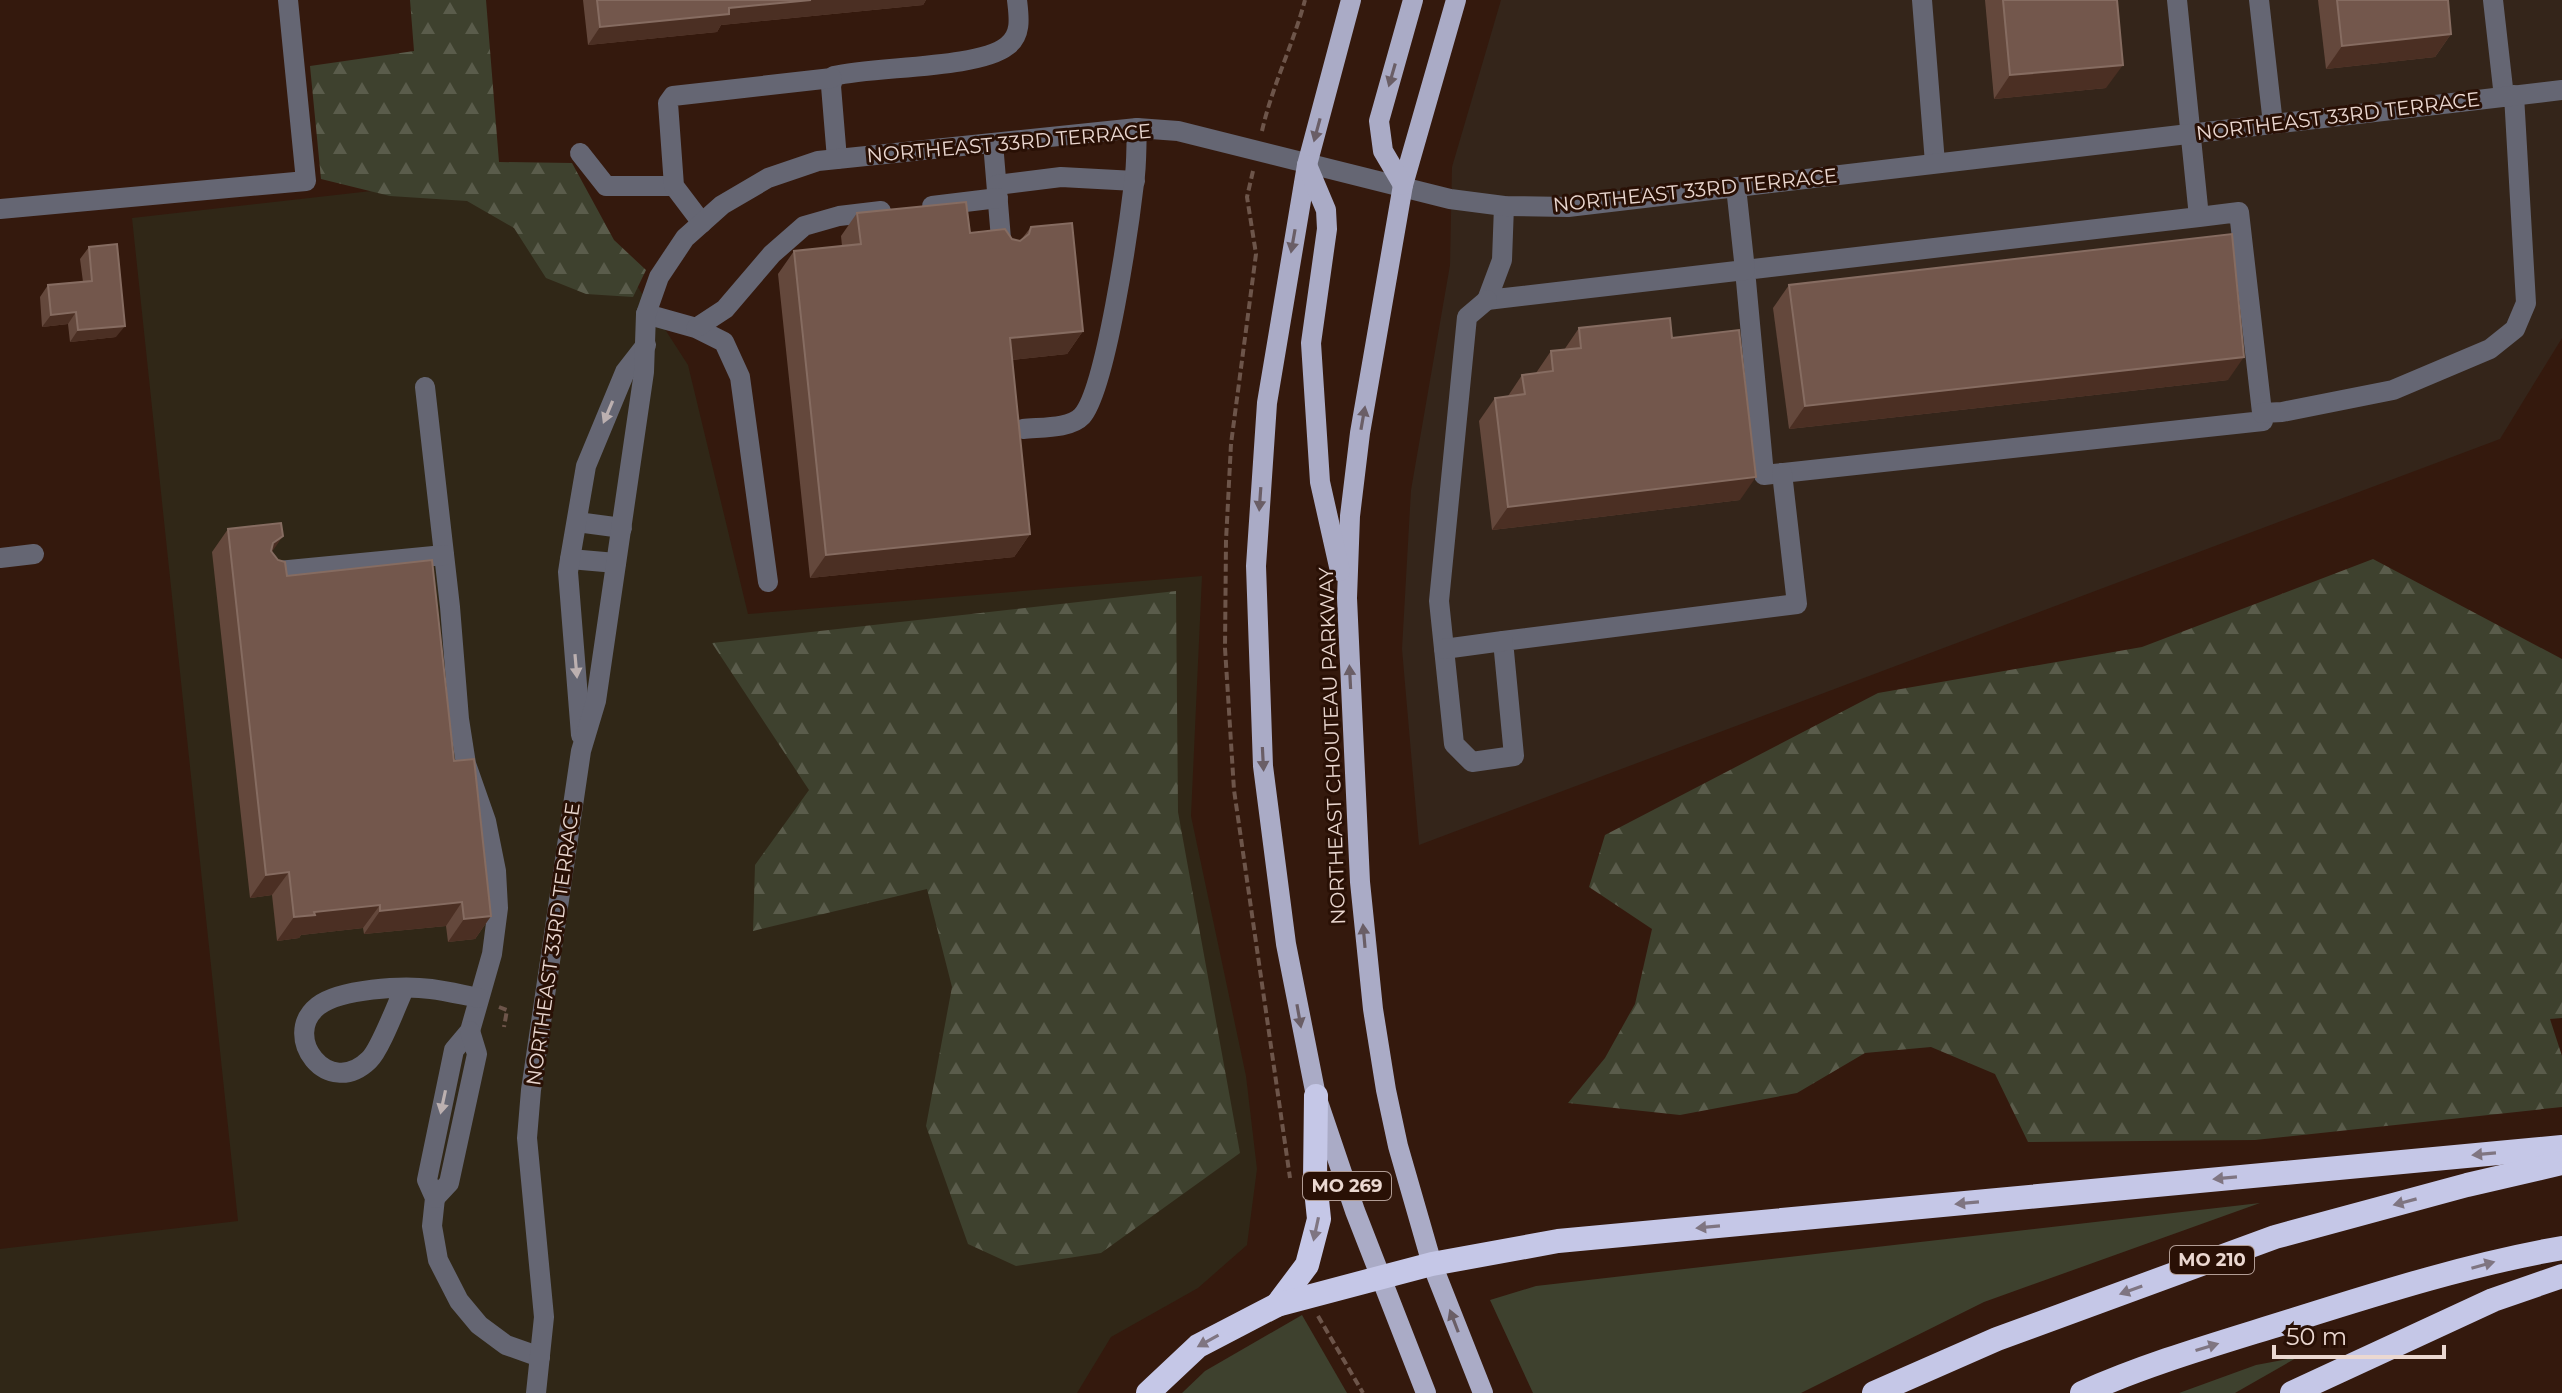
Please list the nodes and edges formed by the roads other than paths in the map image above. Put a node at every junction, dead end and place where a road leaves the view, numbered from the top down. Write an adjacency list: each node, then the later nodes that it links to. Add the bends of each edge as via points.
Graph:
1 (288, 0): 27 (street, via 306,181)
2 (1017, 0): 10 (street, via 1020,27 1008,46 985,57)
3 (1351, 0): 20 (main road, one-way to 20)
4 (1413, 0): 22 (main road, one-way to 22, via 1379,121 1383,151)
5 (1456, 0): 22 (main road, NORTHEAST CHOUTEAU PARKWAY)
6 (1922, 0): 19 (street)
7 (2177, 0): 15 (street)
8 (2259, 0): 13 (street)
9 (2493, 0): 12 (street)
10 (832, 78): 18 (street); 23 (street, via 673,96 668,103)
11 (2562, 90): 12 (street, NORTHEAST 33RD TERRACE)
12 (2509, 96): 13 (street, NORTHEAST 33RD TERRACE); 37 (street, via 2526,303 2515,329 2490,349 2393,390)
13 (2273, 124): 15 (street, NORTHEAST 33RD TERRACE)
14 (1137, 128): 16 (street, NORTHEAST 33RD TERRACE); 20 (street, NORTHEAST 33RD TERRACE, via 1178,131); 21 (street)
15 (2189, 134): 19 (street, NORTHEAST 33RD TERRACE); 28 (street)
16 (993, 143): 18 (street, NORTHEAST 33RD TERRACE); 25 (street)
17 (580, 153): 23 (street, via 606,186)
18 (837, 159): 29 (street, NORTHEAST 33RD TERRACE, via 768,178)
19 (1935, 163): 24 (street, NORTHEAST 33RD TERRACE)
20 (1307, 165): 22 (street, NORTHEAST 33RD TERRACE); 49 (main road, via 1326,210 1327,229 1311,343 1320,482); 55 (main road, one-way to 55, via 1267,403 1256,566 1266,796 1286,944)
21 (1135, 181): 25 (street, via 1061,177); 38 (street, via 1092,401 1072,423)
22 (1403, 185): 26 (street, NORTHEAST 33RD TERRACE, via 1450,199); 49 (main road, NORTHEAST CHOUTEAU PARKWAY, one-way to 22, via 1360,433)
23 (674, 186): 29 (street)
24 (1736, 187): 26 (street, NORTHEAST 33RD TERRACE, via 1568,207); 31 (street)
25 (998, 192): 30 (street); 34 (street, via 804,226 725,309)
26 (1504, 206): 32 (street, via 1502,260)
27 (0, 209)
28 (2199, 217): 31 (street); 37 (street, via 2239,212)
29 (702, 223): 33 (street, NORTHEAST 33RD TERRACE, via 659,277)
30 (1002, 251)
31 (1745, 270): 32 (street); 39 (street, via 1764,475)
32 (1487, 300): 51 (street, via 1467,317 1439,601)
33 (646, 314): 34 (street); 35 (street, NORTHEAST 33RD TERRACE)
34 (696, 328): 48 (street, via 724,342 740,377)
35 (646, 345): 40 (street, NORTHEAST 33RD TERRACE, one-way to 40, via 625,372 586,466); 41 (street, NORTHEAST 33RD TERRACE)
36 (425, 387): 43 (street)
37 (2262, 413): 39 (street, via 2263,421)
38 (1023, 429)
39 (1782, 473): 50 (street, via 1797,604)
40 (577, 522): 41 (street); 45 (street, NORTHEAST 33RD TERRACE)
41 (622, 528): 46 (street, NORTHEAST 33RD TERRACE)
42 (34, 554): 44 (street)
43 (444, 555): 47 (street); 54 (street, via 466,764 496,871 494,938)
44 (0, 558)
45 (570, 559): 46 (street); 52 (street, NORTHEAST 33RD TERRACE, one-way to 52)
46 (616, 563): 52 (street, NORTHEAST 33RD TERRACE, via 596,701)
47 (268, 572)
48 (768, 582)
49 (1347, 598): 59 (main road, NORTHEAST CHOUTEAU PARKWAY, one-way to 49, via 1398,1146 1371,995 1360,882)
50 (1503, 641): 51 (street); 51 (street, via 1514,756 1472,762 1454,744)
51 (1444, 649)
52 (581, 751): 63 (street, NORTHEAST 33RD TERRACE, via 527,1138 544,1317)
53 (404, 989): 53 (street, via 333,998 315,1008 306,1025 306,1046 313,1061 330,1072 353,1071 371,1059); 54 (street)
54 (479, 998): 63 (street, via 470,1031 454,1050 427,1180 435,1198 432,1226 438,1260 459,1301 506,1345)
55 (1316, 1096): 60 (main road, MO 269); 62 (highway, one-way to 62, via 1319,1219 1307,1265)
56 (2562, 1147): 59 (highway, one-way to 59, via 1558,1241)
57 (2562, 1163): 68 (highway, MO 210, one-way to 68, via 2275,1237 1997,1339)
58 (2562, 1248): 69 (highway, one-way to 58, via 2127,1373 2372,1296 2514,1256)
59 (1432, 1264): 60 (highway); 67 (main road, NORTHEAST CHOUTEAU PARKWAY, one-way to 59)
60 (1380, 1276): 62 (highway); 66 (main road)
61 (2562, 1276): 70 (highway, via 2493,1300)
62 (1277, 1305): 65 (highway, one-way to 65, via 1198,1346)
63 (540, 1357): 64 (street, NORTHEAST 33RD TERRACE)
64 (536, 1393)
65 (1148, 1393)
66 (1426, 1393)
67 (1483, 1393)
68 (1874, 1393)
69 (2082, 1393)
70 (2292, 1393)

